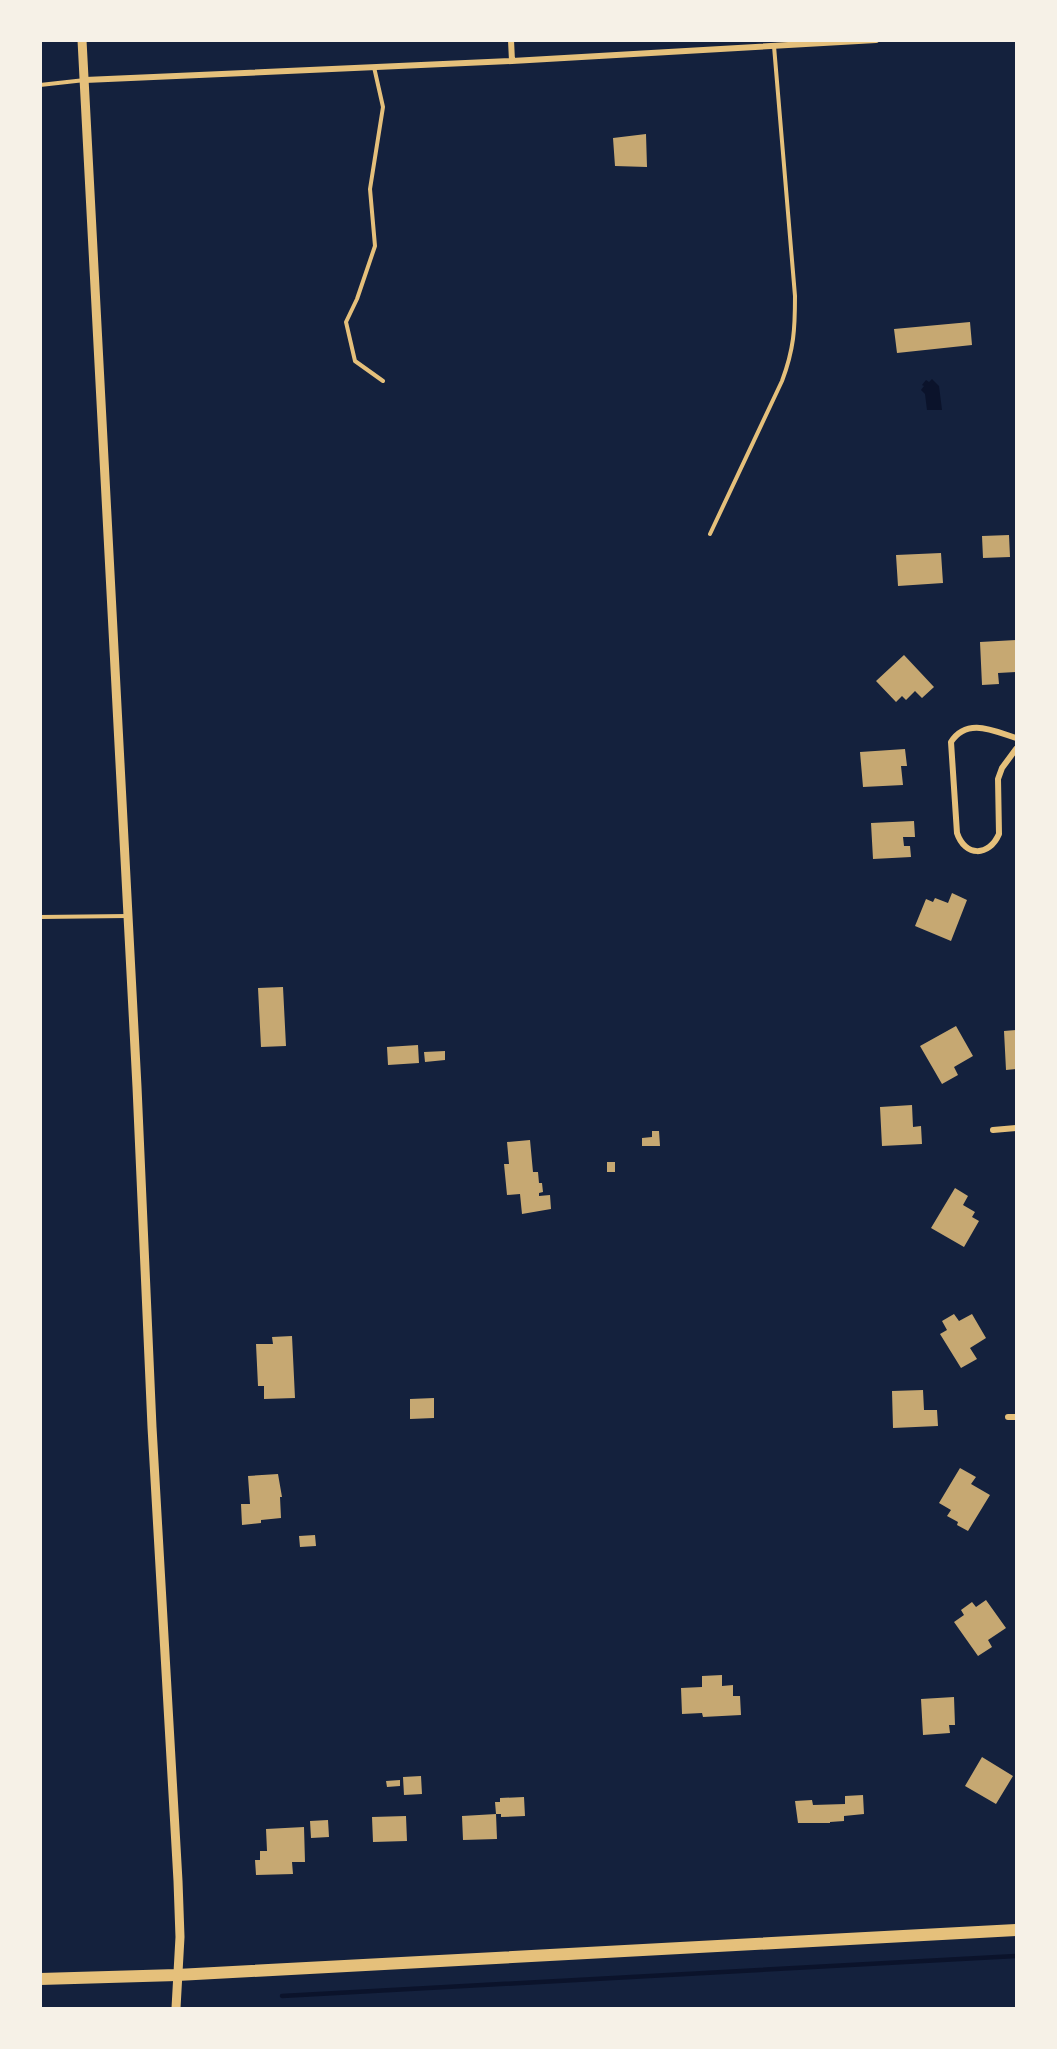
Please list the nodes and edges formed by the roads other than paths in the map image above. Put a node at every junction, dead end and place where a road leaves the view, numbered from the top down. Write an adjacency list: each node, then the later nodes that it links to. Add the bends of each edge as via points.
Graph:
1 (82, 40): 7 (street)
2 (511, 40): 5 (street)
3 (876, 40): 4 (street)
4 (774, 46): 5 (street); 10 (lane, via 795,328 791,357 782,381)
5 (512, 61): 6 (street)
6 (374, 67): 7 (street); 9 (lane, via 382,107 370,189 375,246 346,322 355,361)
7 (85, 80): 8 (lane); 13 (street)
8 (40, 85)
9 (383, 381)
10 (710, 534)
11 (1017, 738): 12 (street, via 972,727 964,728 951,742 957,833 968,848 983,851 996,842 998,779)
12 (1017, 749)
13 (128, 916): 14 (lane); 20 (street, via 178,1881)
14 (40, 917)
15 (1017, 1128): 16 (street)
16 (993, 1130)
17 (1008, 1417): 18 (street)
18 (1017, 1417)
19 (1017, 1930): 20 (main road)
20 (177, 1976): 21 (main road); 22 (street)
21 (40, 1979)
22 (176, 2008)

